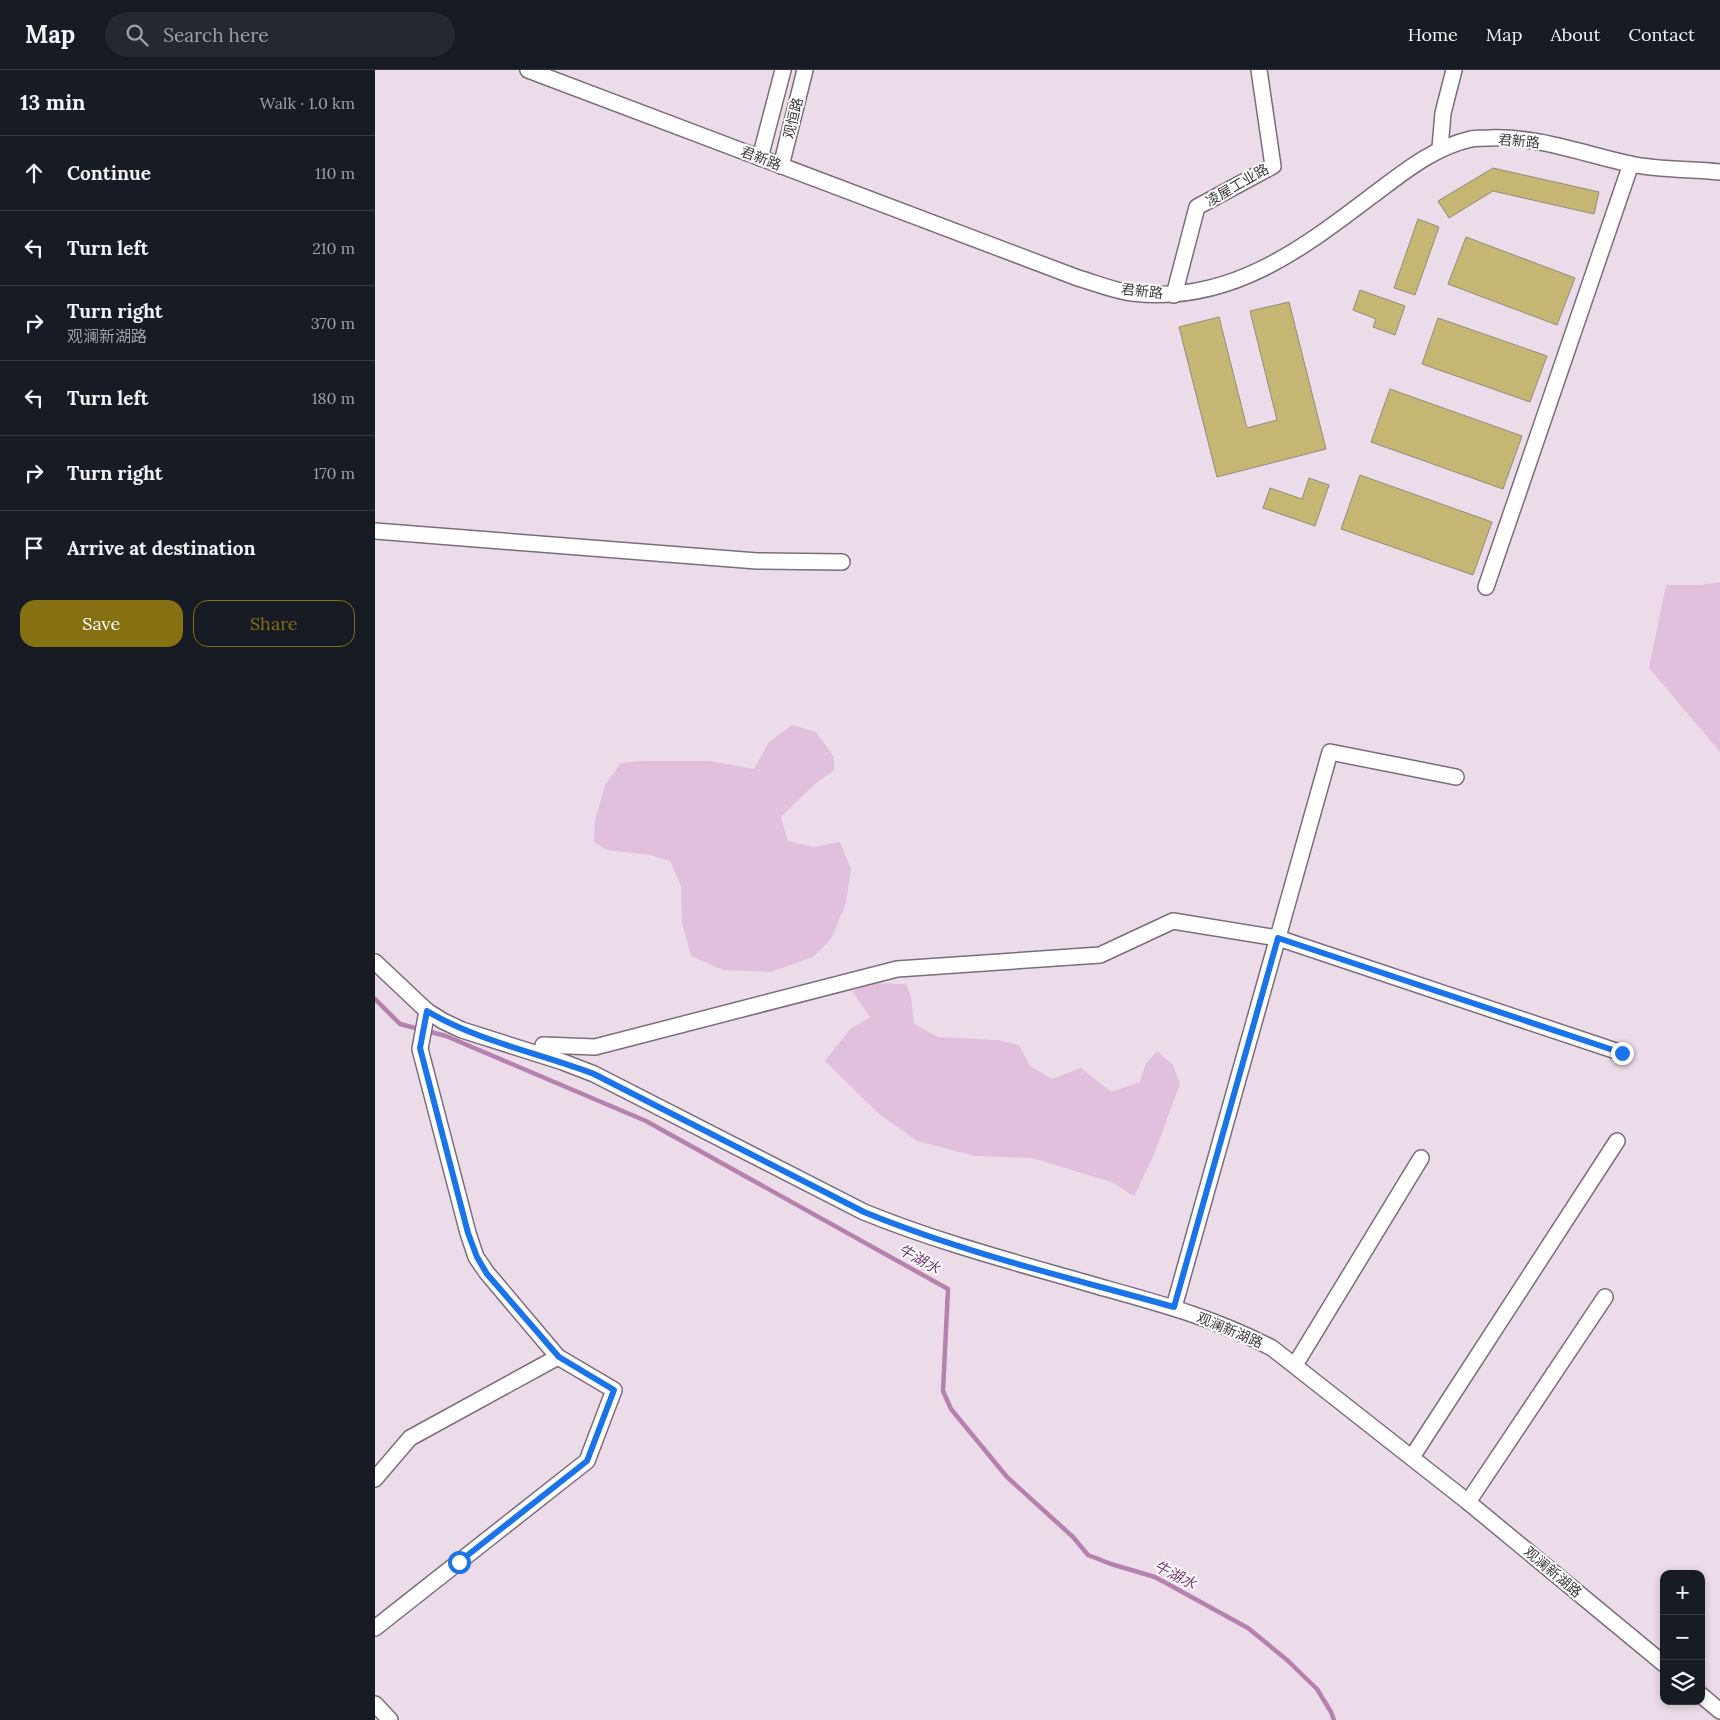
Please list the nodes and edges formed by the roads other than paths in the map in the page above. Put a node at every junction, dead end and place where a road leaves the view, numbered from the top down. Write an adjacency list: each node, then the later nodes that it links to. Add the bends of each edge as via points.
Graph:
1 (528, 70): 7 (street, 君新路)
2 (783, 70): 7 (street, 观恒路)
3 (805, 70): 9 (street, 观恒路)
4 (1259, 70): 11 (street, 凌屋工业路, via 1273,166 1197,207)
5 (1454, 70): 6 (street, via 1443,113)
6 (1440, 148): 8 (street, 君新路, via 1472,139 1527,140); 11 (street, 君新路, via 1284,259 1247,277)
7 (760, 158): 9 (street, 君新路)
8 (1631, 164): 10 (street, 君新路); 14 (street)
9 (781, 166): 11 (street, 君新路, via 1078,278 1131,293)
10 (1720, 172)
11 (1174, 295)
12 (375, 531): 13 (street, via 747,561)
13 (842, 562)
14 (1486, 587)
15 (1456, 777): 16 (street, via 1330,752)
16 (1278, 938): 19 (street, via 1173,921 1100,955 897,968 595,1046); 20 (street); 24 (street)
17 (375, 962): 18 (street, 观澜新湖路)
18 (426, 1016): 24 (street, 观澜新湖路, via 594,1074 864,1212 907,1230); 25 (street, via 420,1048 477,1257 487,1274)
19 (543, 1045)
20 (1622, 1053)
21 (1617, 1141): 27 (street)
22 (1421, 1158): 26 (street)
23 (1605, 1297): 29 (street)
24 (1174, 1307): 26 (street, 观澜新湖路, via 1244,1333)
25 (559, 1357): 28 (street, via 410,1438); 30 (street, via 614,1390 587,1461)
26 (1295, 1365): 27 (street, 观澜新湖路)
27 (1412, 1457): 29 (street, 观澜新湖路)
28 (375, 1479)
29 (1468, 1502): 31 (street, 观澜新湖路)
30 (375, 1628)
31 (1660, 1661)
32 (1705, 1698): 34 (street)
33 (375, 1704): 35 (street)
34 (1720, 1711)
35 (390, 1720)

